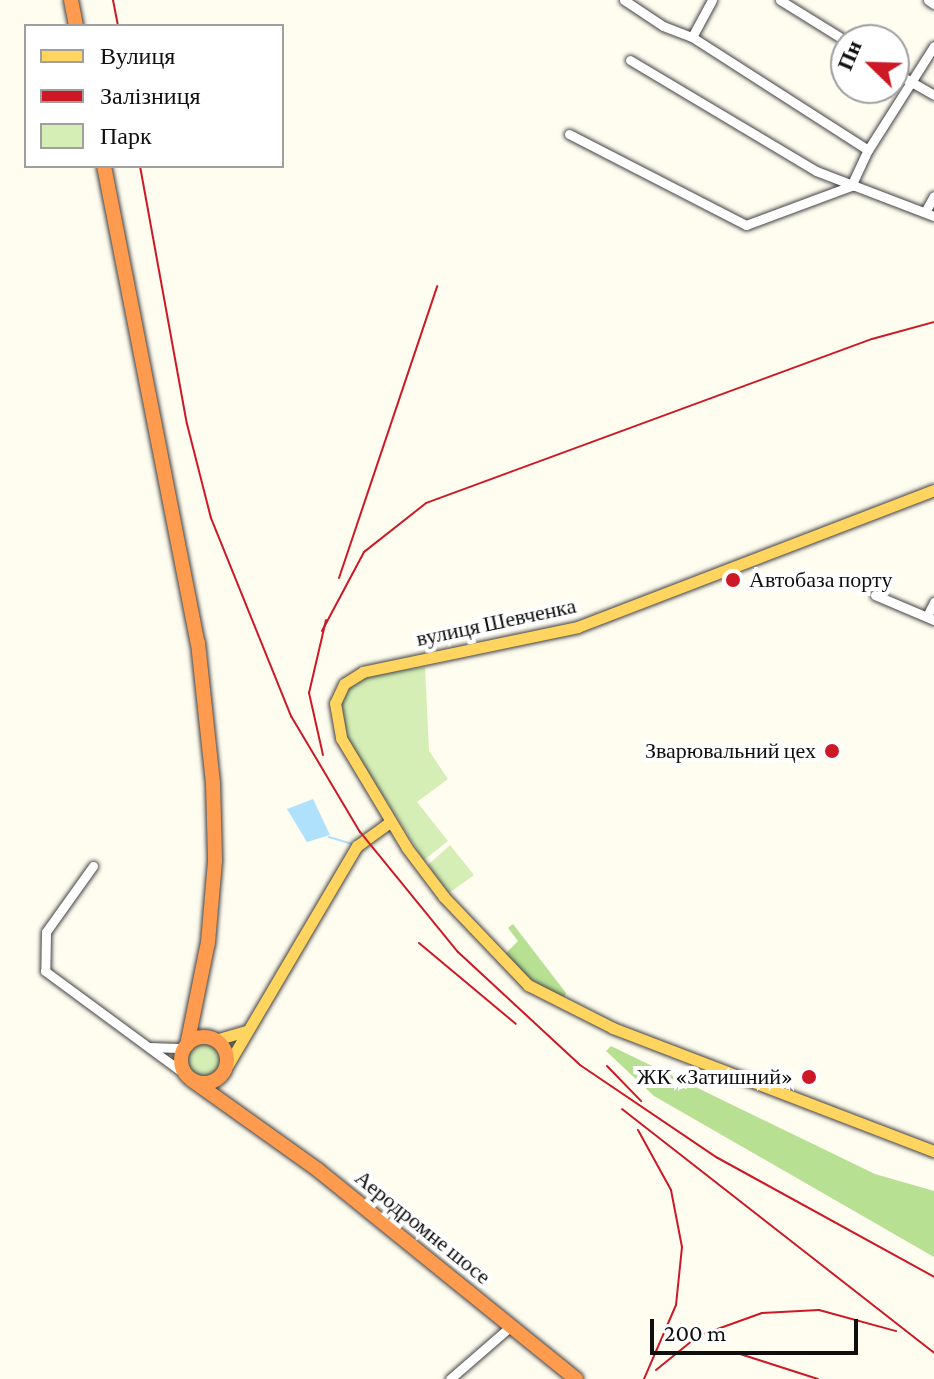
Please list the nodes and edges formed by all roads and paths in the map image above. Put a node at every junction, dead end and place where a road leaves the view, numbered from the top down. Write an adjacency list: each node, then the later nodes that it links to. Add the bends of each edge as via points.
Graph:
1 (71, 0): 7 (highway)
2 (624, 0): 9 (street, via 663,26)
3 (712, 0): 9 (street)
4 (780, 0): 8 (street)
5 (928, 0): 6 (street)
6 (934, 4)
7 (76, 24)
8 (830, 31)
9 (692, 37): 15 (street)
10 (934, 46): 12 (street)
11 (630, 60): 17 (street, via 766,146)
12 (911, 83): 13 (street); 15 (street)
13 (934, 95)
14 (569, 134): 17 (street, via 746,225)
15 (868, 150): 17 (street)
16 (104, 168): 26 (highway, via 198,643 215,861)
17 (851, 186): 19 (street)
18 (934, 196): 19 (street)
19 (930, 214)
20 (934, 490): 24 (main road, вулиця Шевченка, via 578,627 351,678 338,692 335,721)
21 (875, 595): 23 (street)
22 (934, 602): 23 (street)
23 (931, 618)
24 (390, 822): 27 (main road, via 357,846); 34 (main road, вулиця Шевченка, via 444,897 497,957 551,1000)
25 (93, 866): 29 (street, Аеродромне шосе, via 46,932 45,971)
26 (198, 1000): 28 (highway, via 199,1018); 30 (highway)
27 (253, 1024): 28 (main road, via 240,1036); 31 (main road)
28 (214, 1039): 30 (highway); 31 (highway, via 225,1049)
29 (141, 1044): 30 (street, via 163,1050); 32 (street, Аеродромне шосе)
30 (186, 1046): 32 (highway, via 182,1066)
31 (225, 1070): 32 (highway, via 210,1083); 33 (highway, Аеродромне шосе, via 226,1095)
32 (191, 1078): 33 (highway, Аеродромне шосе)
33 (241, 1113): 35 (highway, Аеродромне шосе)
34 (934, 1151)
35 (511, 1326): 36 (street); 37 (highway, Аеродромне шосе)
36 (450, 1379)
37 (576, 1379)

